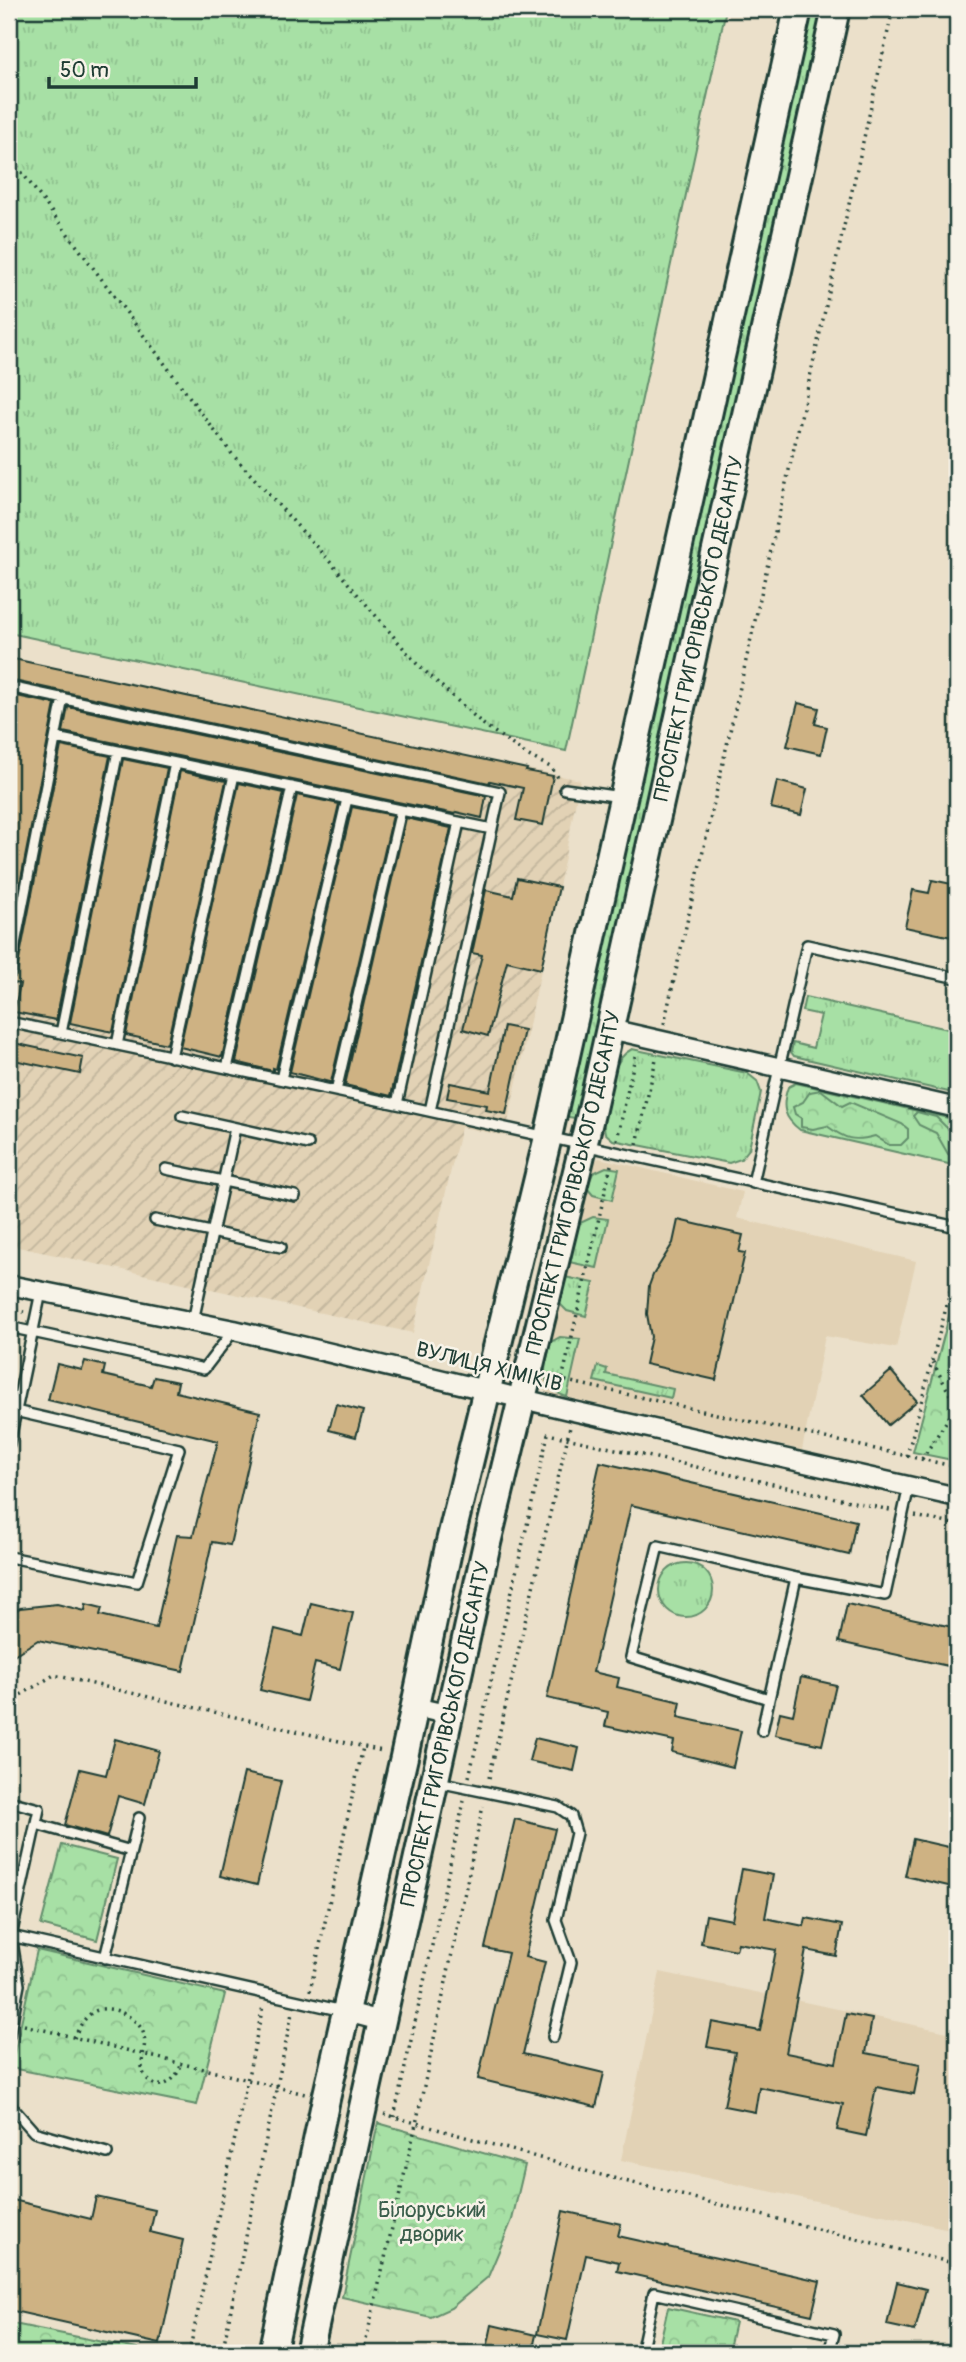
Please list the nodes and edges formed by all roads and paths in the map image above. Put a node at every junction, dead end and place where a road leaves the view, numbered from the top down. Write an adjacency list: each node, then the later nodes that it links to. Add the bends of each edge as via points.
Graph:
1 (798, 9): 13 (street, ПРОСПЕКТ ГРИГОРІВСЬКОГО ДЕСАНТУ)
2 (836, 9): 21 (street, ПРОСПЕКТ ГРИГОРІВСЬКОГО ДЕСАНТУ)
3 (893, 9): 24 (path)
4 (9, 155): 12 (path, via 232,454 417,664 483,724 552,768)
5 (9, 687): 6 (lane)
6 (63, 698): 7 (lane); 17 (lane, via 500,792)
7 (56, 738): 8 (lane); 18 (lane)
8 (118, 751): 9 (lane); 22 (lane)
9 (175, 763): 10 (lane); 25 (lane)
10 (234, 775): 11 (lane); 26 (lane)
11 (292, 788): 14 (lane); 28 (lane)
12 (565, 789): 13 (lane)
13 (623, 797): 36 (street, ПРОСПЕКТ ГРИГОРІВСЬКОГО ДЕСАНТУ)
14 (347, 799): 15 (lane); 29 (lane)
15 (401, 810): 16 (lane); 30 (lane)
16 (459, 822): 17 (lane); 31 (lane)
17 (492, 829): 33 (lane)
18 (9, 975)
19 (957, 978): 27 (lane, via 807,946)
20 (9, 1022): 22 (lane)
21 (610, 1029): 23 (street); 38 (street, ПРОСПЕКТ ГРИГОРІВСЬКОГО ДЕСАНТУ)
22 (61, 1033): 25 (lane)
23 (640, 1036): 24 (street); 39 (path)
24 (660, 1041): 27 (street); 40 (path)
25 (117, 1045): 26 (lane)
26 (171, 1056): 28 (lane)
27 (779, 1067): 32 (street); 43 (lane)
28 (227, 1068): 29 (lane)
29 (281, 1079): 30 (lane)
30 (336, 1091): 31 (lane)
31 (397, 1104): 33 (lane)
32 (957, 1108)
33 (430, 1111): 36 (lane)
34 (181, 1116): 35 (lane)
35 (235, 1128): 37 (lane); 42 (lane)
36 (548, 1137): 38 (lane); 59 (street, ПРОСПЕКТ ГРИГОРІВСЬКОГО ДЕСАНТУ)
37 (308, 1144)
38 (583, 1146): 39 (lane); 60 (street, ПРОСПЕКТ ГРИГОРІВСЬКОГО ДЕСАНТУ)
39 (614, 1153): 40 (lane); 67 (path, via 562,1380)
40 (635, 1157): 43 (lane)
41 (166, 1169): 42 (lane)
42 (222, 1181): 44 (lane); 47 (lane)
43 (753, 1183): 46 (lane)
44 (295, 1196)
45 (155, 1220): 47 (lane)
46 (957, 1227)
47 (211, 1232): 48 (lane); 54 (lane)
48 (281, 1247)
49 (956, 1270): 51 (path)
50 (9, 1286): 52 (street, ВУЛИЦЯ ХІМІКІВ)
51 (952, 1287): 53 (path); 58 (path)
52 (41, 1292): 54 (street, ВУЛИЦЯ ХІМІКІВ); 57 (lane)
53 (957, 1297)
54 (193, 1321): 56 (street, ВУЛИЦЯ ХІМІКІВ)
55 (9, 1327): 57 (lane)
56 (234, 1330): 57 (lane, via 204,1368); 59 (street, ВУЛИЦЯ ХІМІКІВ)
57 (32, 1332): 62 (lane)
58 (932, 1360): 61 (path); 67 (path)
59 (489, 1390): 60 (street, ВУЛИЦЯ ХІМІКІВ); 78 (street, ПРОСПЕКТ ГРИГОРІВСЬКОГО ДЕСАНТУ)
60 (523, 1397): 63 (street, ВУЛИЦЯ ХІМІКІВ); 79 (street, ПРОСПЕКТ ГРИГОРІВСЬКОГО ДЕСАНТУ)
61 (957, 1407): 68 (path)
62 (15, 1411): 66 (lane); 74 (lane, via 179,1449 137,1582)
63 (573, 1411): 65 (path); 70 (street, ВУЛИЦЯ ХІМІКІВ)
64 (548, 1434): 65 (path)
65 (568, 1438): 72 (path); 84 (path)
66 (9, 1444)
67 (907, 1456): 68 (path)
68 (922, 1459): 69 (path)
69 (957, 1467)
70 (909, 1486): 71 (street, ВУЛИЦЯ ХІМІКІВ); 72 (lane)
71 (957, 1497)
72 (903, 1513): 73 (path); 75 (lane, via 885,1595)
73 (957, 1525)
74 (9, 1557)
75 (796, 1578): 76 (lane); 76 (lane, via 659,1546 631,1657)
76 (769, 1699): 80 (lane)
77 (9, 1702): 81 (path, via 54,1675)
78 (415, 1707): 79 (street); 82 (street, ПРОСПЕКТ ГРИГОРІВСЬКОГО ДЕСАНТУ)
79 (450, 1715): 83 (street, ПРОСПЕКТ ГРИГОРІВСЬКОГО ДЕСАНТУ)
80 (762, 1731)
81 (363, 1747): 82 (path); 94 (path)
82 (404, 1756): 95 (street, ПРОСПЕКТ ГРИГОРІВСЬКОГО ДЕСАНТУ)
83 (436, 1782): 84 (lane); 96 (street, ПРОСПЕКТ ГРИГОРІВСЬКОГО ДЕСАНТУ)
84 (486, 1792): 99 (lane, via 558,1807 571,1816 576,1833 556,1920 571,1962); 108 (path)
85 (9, 1801): 87 (lane, via 38,1809)
86 (139, 1818): 88 (lane)
87 (36, 1824): 88 (lane); 89 (lane)
88 (131, 1851): 90 (lane)
89 (10, 1936): 90 (lane); 91 (lane)
90 (105, 1958): 92 (lane)
91 (14, 1983): 97 (lane)
92 (266, 1994): 93 (lane); 103 (path)
93 (295, 2000): 94 (lane); 104 (path)
94 (307, 2003): 95 (lane)
95 (347, 2012): 96 (street); 106 (street, ПРОСПЕКТ ГРИГОРІВСЬКОГО ДЕСАНТУ)
96 (381, 2021): 107 (street, ПРОСПЕКТ ГРИГОРІВСЬКОГО ДЕСАНТУ)
97 (11, 2022): 98 (lane); 100 (path)
98 (9, 2036)
99 (553, 2037)
100 (74, 2038): 101 (path); 101 (path, via 91,2013 117,2011 141,2028)
101 (144, 2055): 102 (path); 102 (path, via 143,2072 156,2084 170,2083)
102 (181, 2064): 103 (path)
103 (247, 2080): 104 (path); 111 (path)
104 (276, 2087): 106 (path); 112 (path)
105 (9, 2099): 109 (lane, via 34,2132)
106 (326, 2099): 113 (street, ПРОСПЕКТ ГРИГОРІВСЬКОГО ДЕСАНТУ)
107 (362, 2107): 108 (path); 114 (street, ПРОСПЕКТ ГРИГОРІВСЬКОГО ДЕСАНТУ)
108 (416, 2124): 110 (path, via 593,2174); 115 (path)
109 (107, 2153)
110 (957, 2264)
111 (189, 2353)
112 (222, 2353)
113 (272, 2353)
114 (309, 2353)
115 (363, 2353)
116 (641, 2353): 117 (lane, via 654,2293 834,2334)
117 (829, 2353)

